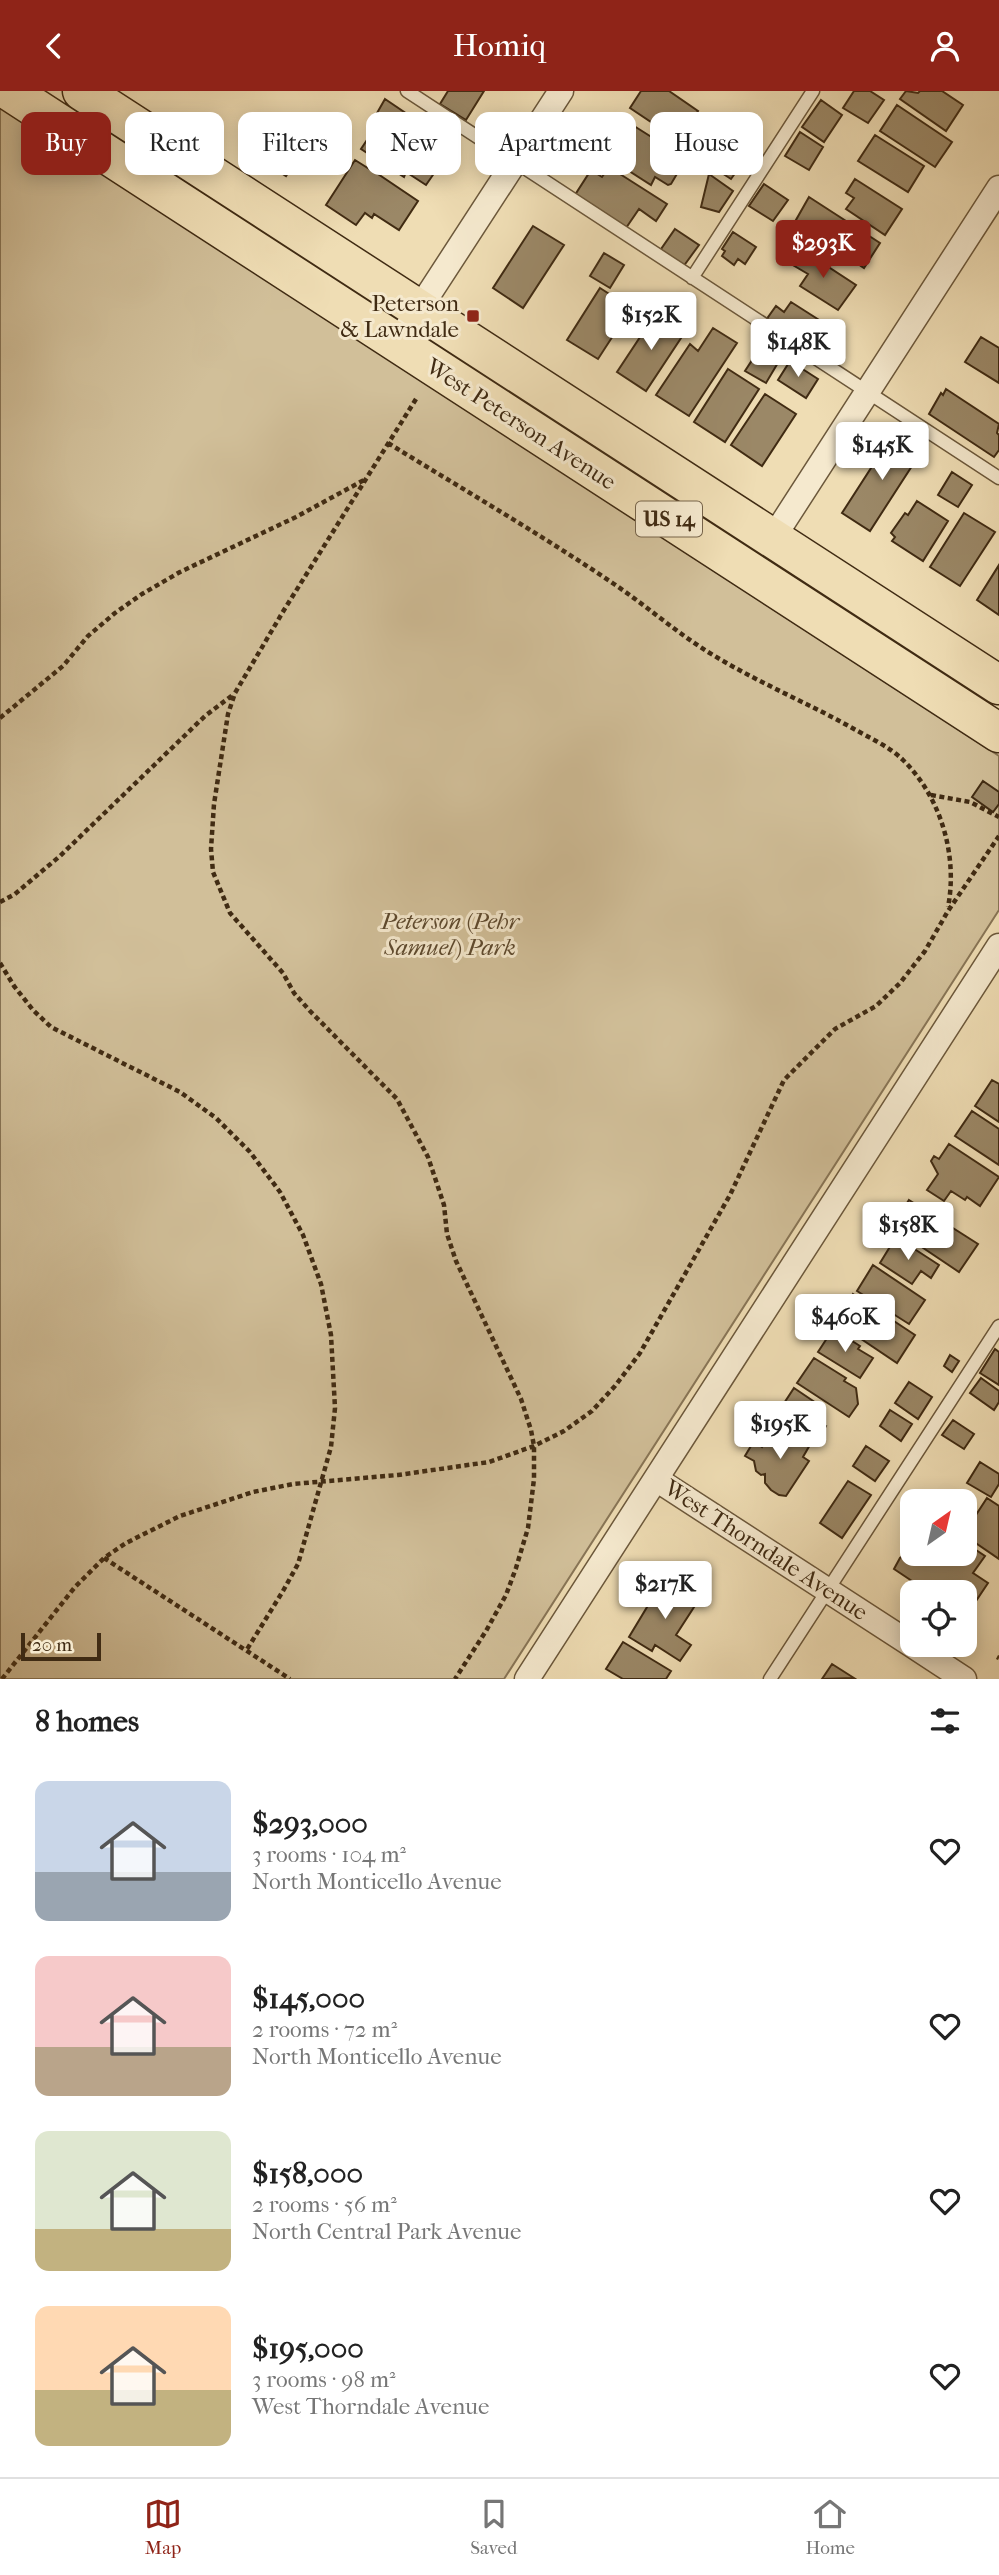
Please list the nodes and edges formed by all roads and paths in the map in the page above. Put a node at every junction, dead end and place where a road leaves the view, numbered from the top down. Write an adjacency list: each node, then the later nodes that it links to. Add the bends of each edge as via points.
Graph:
1 (9, 91): 13 (main road, West Peterson Avenue / US 14)
2 (82, 91): 12 (main road, West Peterson Avenue / US 14)
3 (407, 91): 7 (lane)
4 (561, 91): 6 (street)
5 (813, 91): 11 (lane)
6 (547, 112)
7 (475, 136)
8 (506, 175): 12 (street)
9 (535, 175): 11 (lane)
10 (999, 188): 14 (street)
11 (692, 278): 14 (lane)
12 (418, 310): 13 (street); 19 (main road, West Peterson Avenue / US 14)
13 (397, 343): 23 (main road, West Peterson Avenue / US 14)
14 (868, 391): 17 (lane); 19 (street)
15 (415, 399): 16 (path)
16 (388, 443): 18 (path); 24 (path, via 613,583 683,637 878,743 902,759)
17 (999, 478)
18 (365, 479): 21 (path); 22 (path, via 142,594 114,613 63,666)
19 (773, 538): 20 (main road, West Peterson Avenue / US 14)
20 (999, 685)
21 (235, 693): 27 (path, via 205,716 60,856); 32 (path, via 214,804 213,872 220,893 230,913 283,973 294,993 397,1099 428,1157 456,1261 521,1398)
22 (0, 718)
23 (999, 733)
24 (930, 795): 25 (path, via 970,802); 28 (path, via 951,867)
25 (999, 817)
26 (999, 836): 28 (path)
27 (0, 902)
28 (948, 911): 32 (path, via 900,983 876,1006 835,1029 784,1080 730,1195 640,1353 615,1386 583,1417)
29 (999, 946): 33 (street, via 987,973)
30 (0, 963): 34 (path, via 51,1027 180,1092 216,1118 280,1192 303,1235 321,1284 331,1335 335,1408)
31 (999, 1326): 36 (lane)
32 (534, 1446): 34 (path, via 489,1462); 42 (path, via 528,1528 516,1568 499,1607)
33 (656, 1479): 36 (street, West Thorndale Avenue); 43 (street)
34 (323, 1481): 35 (path, via 253,1492 180,1516); 38 (path, via 298,1563)
35 (104, 1558): 38 (path); 40 (path)
36 (828, 1590): 37 (street, West Thorndale Avenue); 44 (lane)
37 (900, 1637)
38 (246, 1651): 41 (path)
39 (930, 1657): 45 (street, West Thorndale Avenue)
40 (2, 1679)
41 (290, 1679)
42 (455, 1679)
43 (527, 1679)
44 (770, 1679)
45 (964, 1679)

